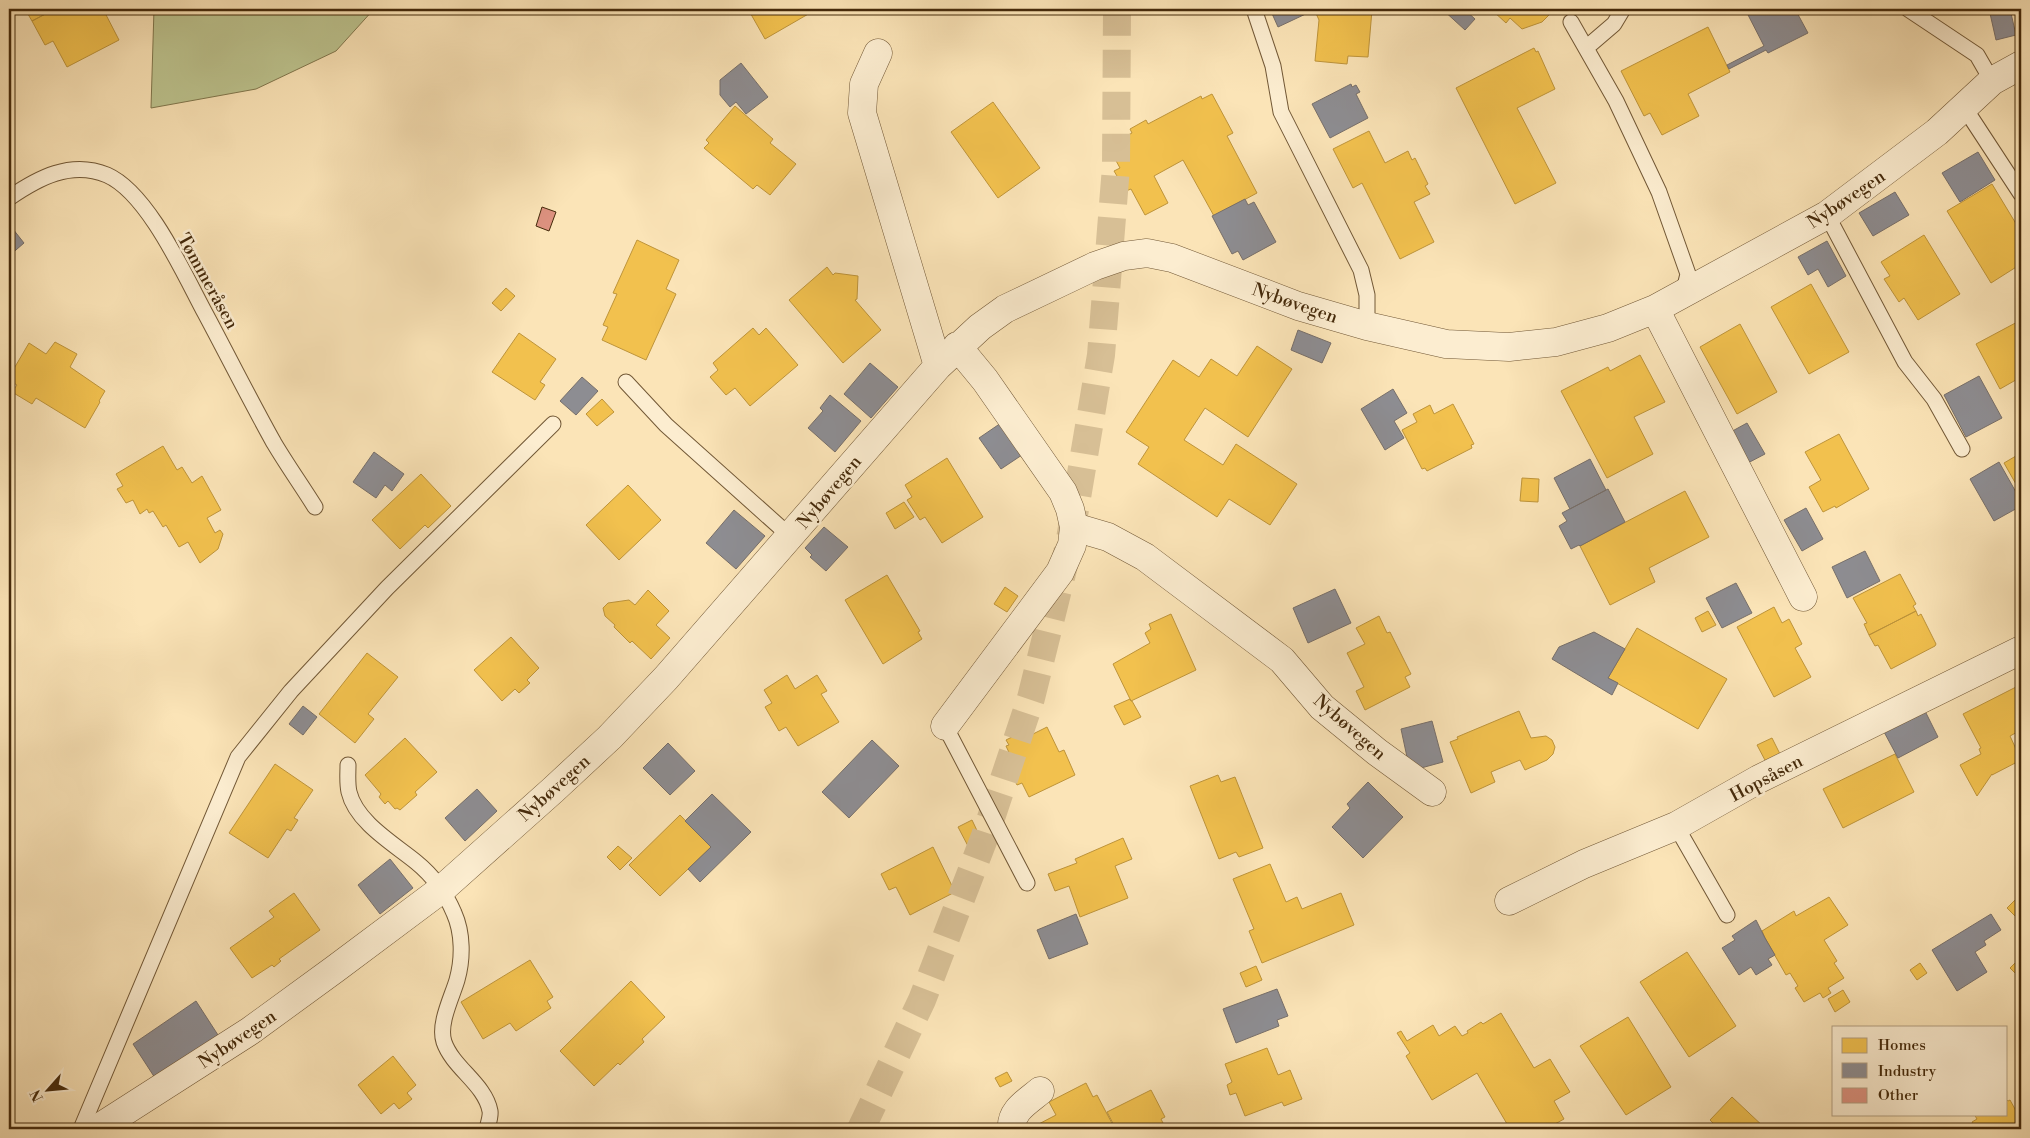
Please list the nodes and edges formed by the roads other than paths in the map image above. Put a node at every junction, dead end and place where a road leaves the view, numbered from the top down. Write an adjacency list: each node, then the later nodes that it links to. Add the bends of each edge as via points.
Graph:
1 (1254, 9): 15 (lane, via 1272,66 1281,112 1361,270 1367,295)
2 (1623, 9): 5 (lane, via 1614,24)
3 (1908, 9): 8 (lane, via 1976,55)
4 (1571, 22): 5 (lane)
5 (1586, 48): 13 (lane, via 1616,101 1659,192 1688,274)
6 (878, 53): 17 (street, via 864,84 862,112)
7 (2021, 65): 8 (street, Nybøvegen)
8 (1992, 81): 9 (street, Nybøvegen)
9 (1964, 107): 10 (lane); 12 (street, Nybøvegen, via 1937,132)
10 (2021, 194)
11 (9, 198): 21 (lane, Tømmeråsen, via 32,182 73,169 92,170 126,188 148,213 169,247 275,445)
12 (1827, 215): 13 (street, Nybøvegen); 20 (lane, via 1905,362 1934,399)
13 (1683, 294): 14 (street, Nybøvegen)
14 (1654, 309): 15 (street, Nybøvegen, via 1608,328 1556,342 1509,347 1446,344); 24 (street)
15 (1367, 326): 16 (street, Nybøvegen, via 1298,306 1172,258 1147,254 1124,256 1042,290 1005,310)
16 (957, 346): 17 (street, Nybøvegen); 22 (street, via 985,380 1063,492)
17 (938, 366): 23 (street, Nybøvegen)
18 (626, 382): 23 (lane, via 666,425)
19 (553, 424): 35 (lane, via 387,588 292,691 238,757)
20 (1962, 448)
21 (315, 507)
22 (1074, 527): 26 (street, via 1072,545 1060,572); 28 (street, Nybøvegen, via 1108,537 1145,557 1282,660 1322,707)
23 (791, 537): 31 (street, Nybøvegen, via 610,737)
24 (1803, 597)
25 (2021, 650): 29 (street, Hopsåsen, via 1759,780)
26 (945, 726): 30 (lane)
27 (348, 765): 31 (lane, via 349,792 359,811 381,835 418,863)
28 (1432, 792)
29 (1676, 826): 32 (street, Hopsåsen, via 1584,864); 33 (lane)
30 (1027, 883)
31 (442, 889): 36 (street, Nybøvegen, via 250,1032); 37 (lane, via 455,914 462,944 457,978 444,1018 444,1041 486,1098 490,1112)
32 (1509, 901)
33 (1727, 915)
34 (1040, 1091): 38 (street, via 1018,1109 1011,1121)
35 (81, 1129)
36 (97, 1129)
37 (487, 1129)
38 (1012, 1129)

